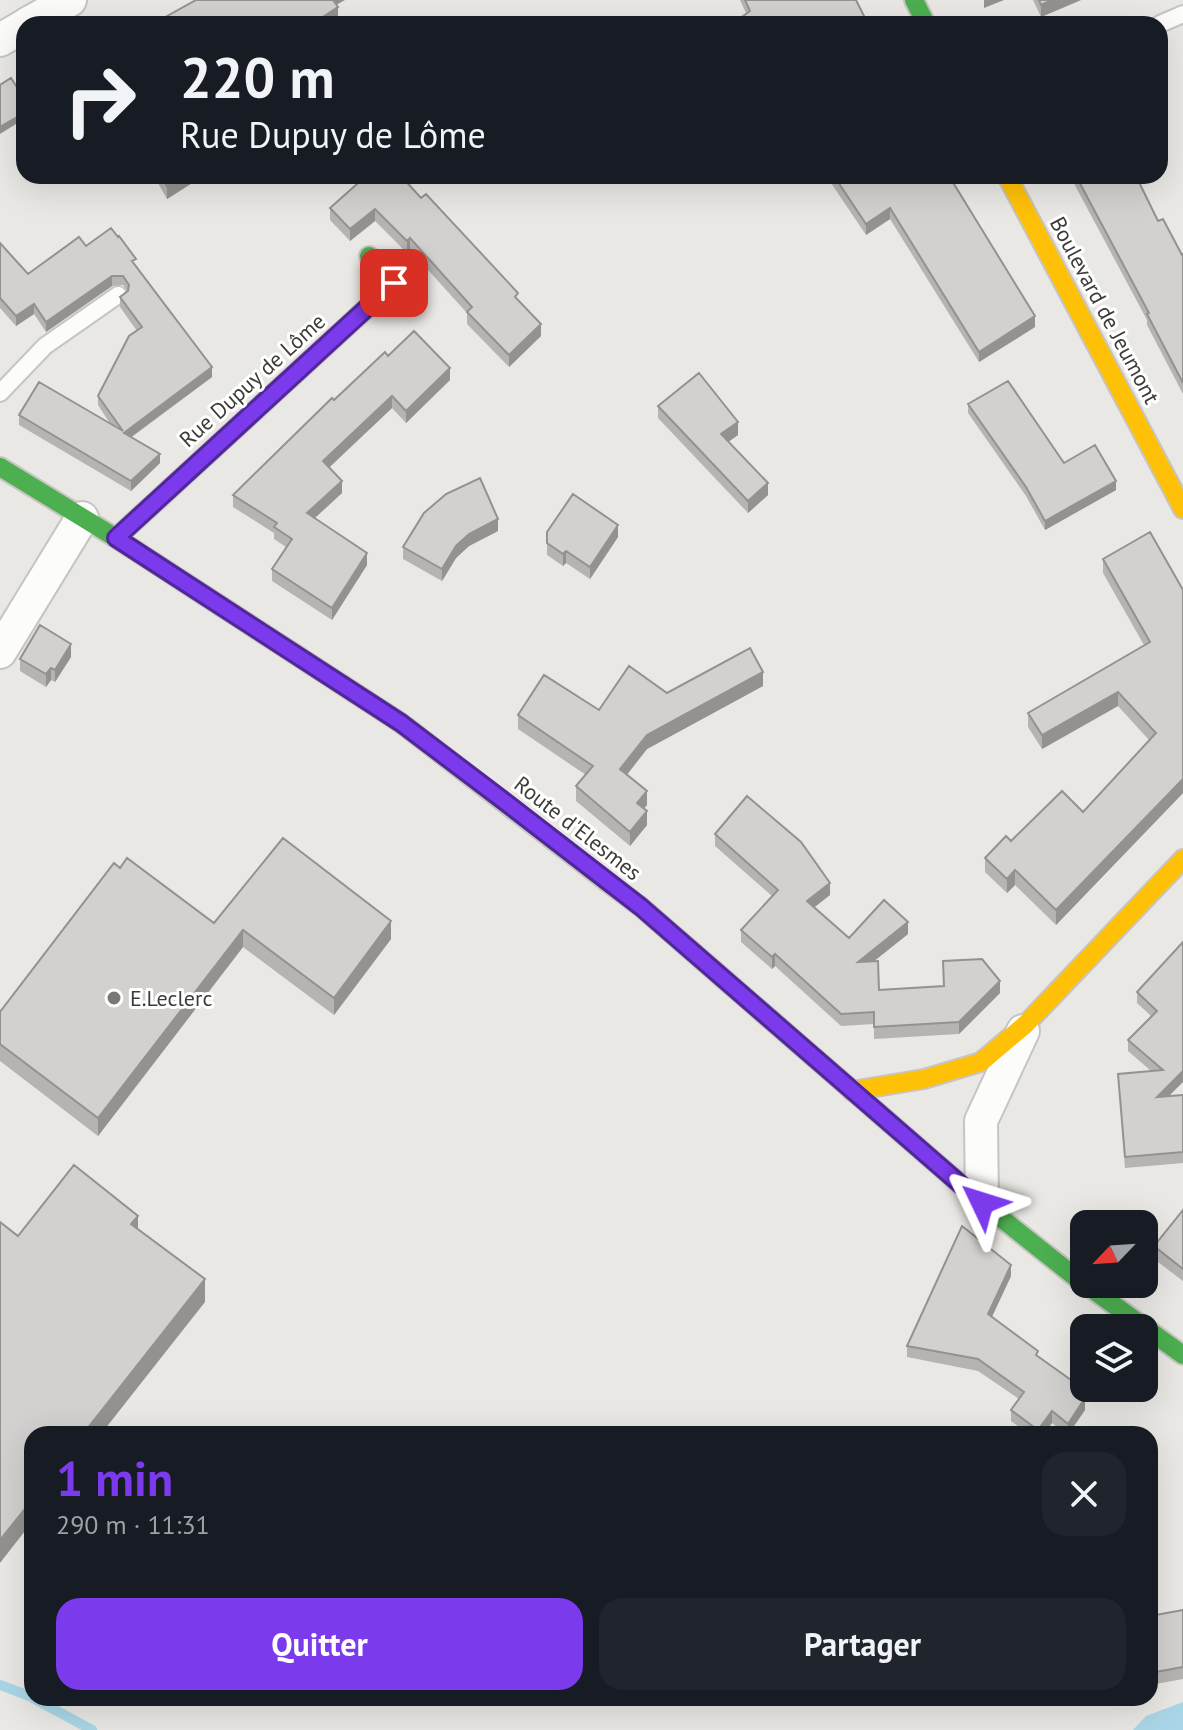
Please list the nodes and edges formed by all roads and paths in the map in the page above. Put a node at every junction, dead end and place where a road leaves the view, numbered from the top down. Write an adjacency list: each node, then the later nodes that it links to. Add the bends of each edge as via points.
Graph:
1 (70, 0): 2 (street)
2 (42, 16)
3 (1011, 184): 8 (street, Boulevard de Jeumont)
4 (369, 256): 10 (street, Rue Dupuy de Lôme, via 394,283)
5 (118, 295): 6 (lane, via 45,346)
6 (0, 393)
7 (0, 467): 9 (street, Route d'Elesmes)
8 (1183, 509)
9 (82, 518): 10 (street, Route d'Elesmes); 11 (street)
10 (116, 538): 14 (street, Route d'Elesmes, via 401,723 641,907)
11 (0, 652)
12 (1183, 859): 13 (street)
13 (1026, 1024): 14 (street, via 981,1062 924,1079); 15 (street, via 981,1121)
14 (852, 1091): 15 (street, Route d'Elesmes)
15 (982, 1203): 16 (street, Route d'Elesmes)
16 (1070, 1273)
17 (1104, 1298): 18 (street, Route d'Elesmes)
18 (1183, 1355)

